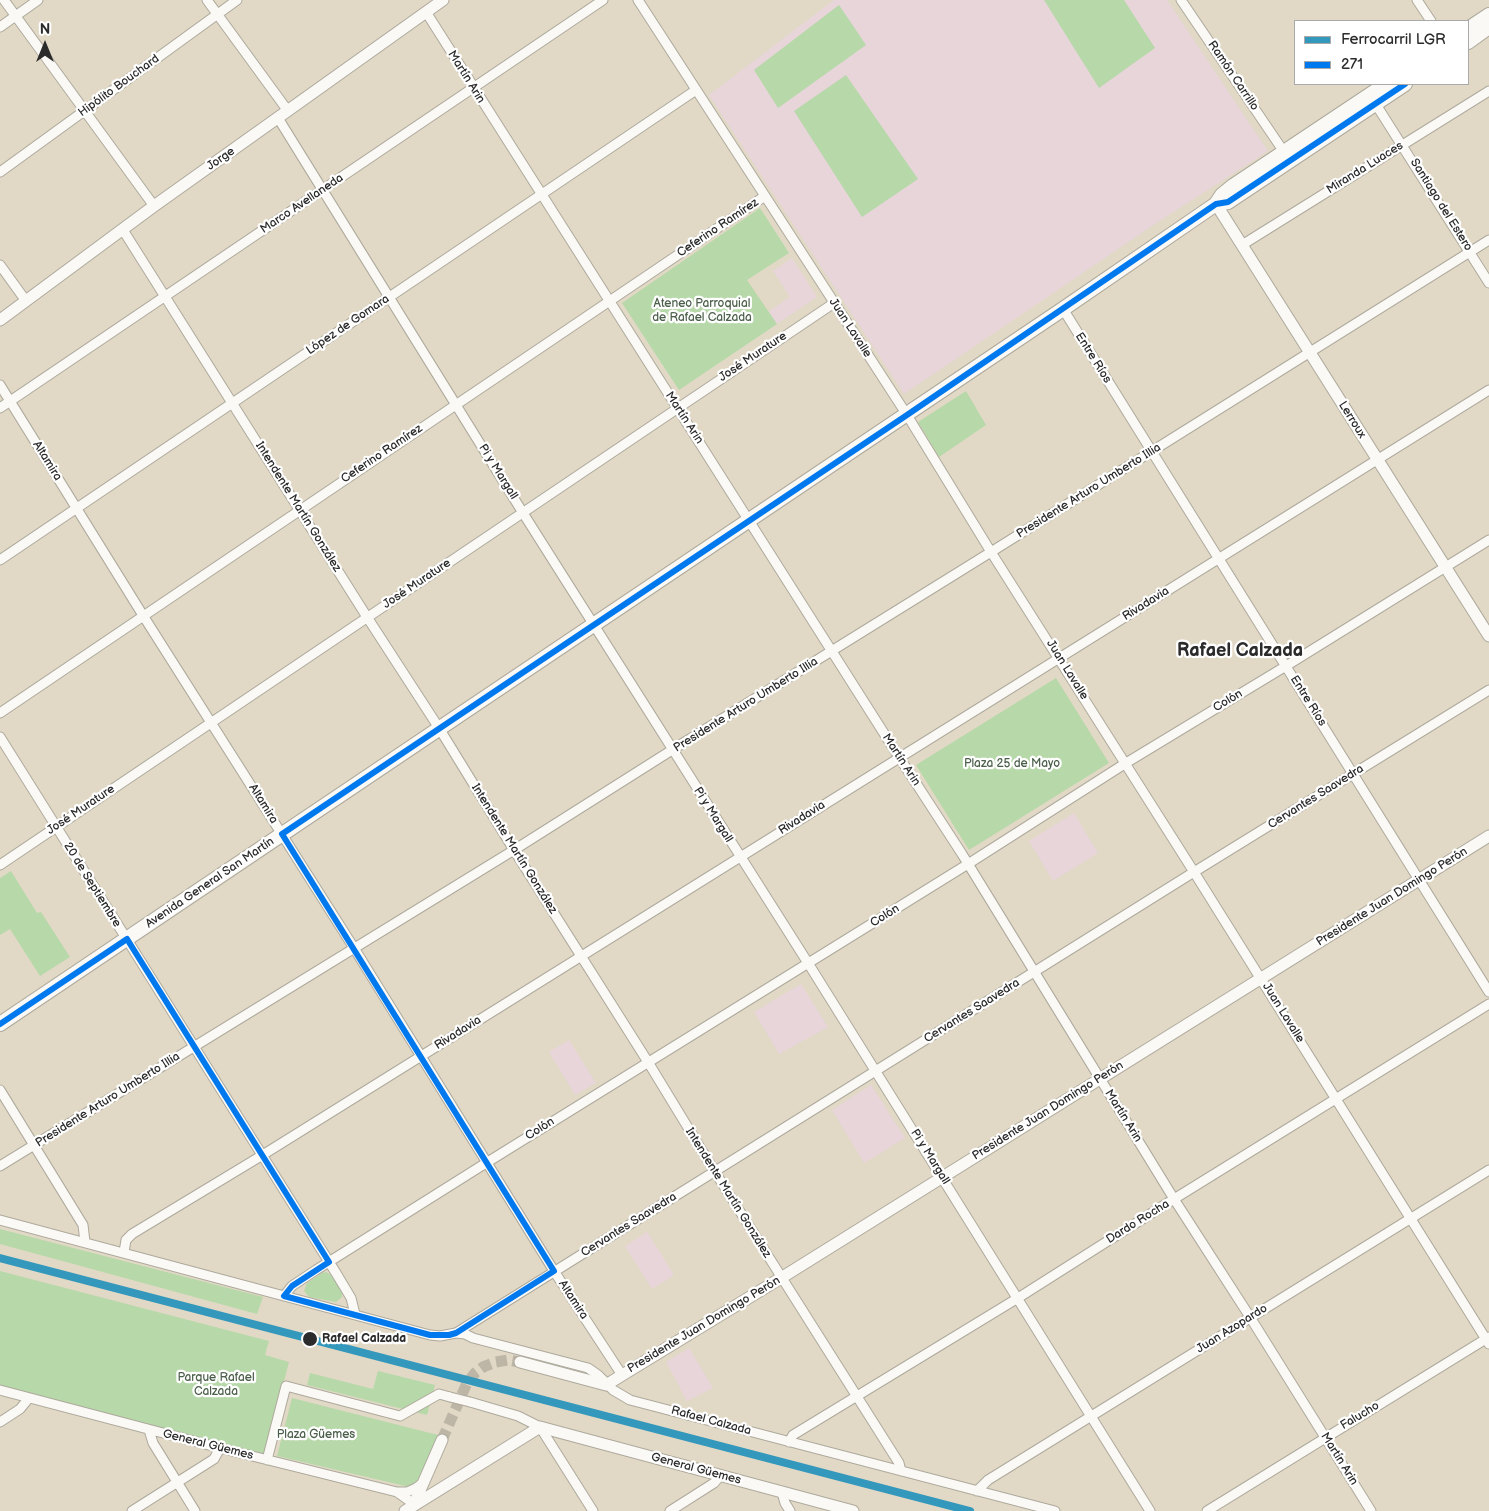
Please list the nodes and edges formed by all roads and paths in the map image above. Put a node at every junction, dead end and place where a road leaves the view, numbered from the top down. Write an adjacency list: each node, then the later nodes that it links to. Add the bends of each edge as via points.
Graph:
1 (4, 0): 13 (street)
2 (38, 0): 13 (street)
3 (207, 0): 11 (street)
4 (237, 0): 11 (street, Hipólito Bouchard)
5 (443, 0): 10 (street, Jorge)
6 (603, 0): 21 (street, Marco Avellaneda)
7 (638, 0): 22 (street, Juan Lavalle)
8 (1182, 0): 29 (street, Ramón Carrillo)
9 (1417, 0): 14 (street)
10 (426, 12): 21 (street, Martín Arin); 26 (street, Jorge)
11 (217, 14): 25 (street, Hipólito Bouchard); 26 (street)
12 (1489, 14): 17 (main road)
13 (16, 16): 15 (street); 25 (street)
14 (1430, 20)
15 (0, 27)
16 (1489, 27): 18 (main road)
17 (1469, 28)
18 (1469, 41)
19 (1384, 85): 29 (main road, Avenida General San Martín)
20 (1402, 85): 24 (main road, Avenida General San Martín)
21 (473, 88): 31 (street, Marco Avellaneda); 32 (street, Martín Arin)
22 (696, 90): 32 (street, López de Gomara); 33 (street, Juan Lavalle)
23 (1489, 91): 28 (street, Miranda Luaces)
24 (1375, 103): 28 (street, Santiago del Estero); 34 (main road, Avenida General San Martín, via 1228,202)
25 (85, 110): 30 (street, Hipólito Bouchard); 35 (street)
26 (288, 111): 27 (street, Jorge)
27 (278, 118): 31 (street, Pi y Margall); 35 (street, Jorge)
28 (1402, 144): 38 (street, Miranda Luaces); 39 (street, Santiago del Estero)
29 (1284, 152): 34 (main road, Avenida General San Martín, via 1222,195)
30 (0, 172)
31 (322, 191): 42 (street, Marco Avellaneda); 43 (street, Pi y Margall)
32 (541, 194): 43 (street, López de Gomara); 45 (street, Martín Arin)
33 (765, 196): 45 (street, Ceferino Ramírez); 46 (street, Juan Lavalle)
34 (1216, 204): 38 (street, Lerroux); 47 (main road, Avenida General San Martín)
35 (154, 206): 36 (street, Jorge)
36 (123, 230): 42 (street, Intendente Martín González); 44 (street, Jorge)
37 (1489, 240): 39 (street, Presidente Arturo Umberto Illia)
38 (1242, 245): 49 (street, Lerroux)
39 (1470, 252): 41 (street, Santiago del Estero); 49 (street, Presidente Arturo Umberto Illia)
40 (0, 265): 44 (street)
41 (1489, 283)
42 (166, 296): 52 (street, Marco Avellaneda); 53 (street, Intendente Martín González)
43 (389, 298): 53 (street, López de Gomara); 54 (street, Pi y Margall)
44 (26, 301): 48 (street, Jorge)
45 (610, 302): 54 (street, Ceferino Ramírez); 55 (street, Martín Arin)
46 (834, 303): 55 (street, José Murature); 57 (street, Juan Lavalle)
47 (1063, 309): 57 (main road, Avenida General San Martín); 58 (street, Entre Ríos)
48 (0, 320)
49 (1310, 352): 58 (street, Presidente Arturo Umberto Illia); 59 (street, Lerroux)
50 (0, 385): 52 (street, Altamira)
51 (1489, 390): 59 (street, Rivadavia)
52 (10, 402): 56 (street, Marco Avellaneda); 60 (street, Altamira)
53 (232, 403): 60 (street, López de Gomara); 61 (street, Intendente Martín González)
54 (455, 404): 61 (street, Ceferino Ramírez); 62 (street, Pi y Margall)
55 (678, 407): 62 (street, José Murature); 63 (street, Martín Arin)
56 (0, 408)
57 (907, 415): 63 (main road, Avenida General San Martín); 65 (street, Juan Lavalle)
58 (1151, 452): 65 (street, Presidente Arturo Umberto Illia); 66 (street, Entre Ríos)
59 (1377, 460): 66 (street, Rivadavia); 68 (street, Lerroux)
60 (77, 508): 67 (street, López de Gomara); 69 (street, Altamira)
61 (300, 510): 69 (street, Ceferino Ramírez); 70 (street, Intendente Martín González)
62 (523, 513): 70 (street, José Murature); 71 (street, Pi y Margall)
63 (749, 520): 71 (main road, Avenida General San Martín); 73 (street, Martín Arin)
64 (1489, 540): 68 (street, Colón)
65 (992, 552): 73 (street, Presidente Arturo Umberto Illia); 74 (street, Juan Lavalle)
66 (1219, 559): 74 (street, Rivadavia); 75 (street, Entre Ríos)
67 (0, 560)
68 (1446, 567): 72 (street, Lerroux); 75 (street, Colón)
69 (144, 617): 77 (street, Ceferino Ramírez); 78 (street, Altamira)
70 (367, 618): 78 (street, José Murature); 79 (street, Intendente Martín González)
71 (593, 624): 79 (main road, Avenida General San Martín); 81 (street, Pi y Margall)
72 (1489, 636)
73 (832, 651): 81 (street, Presidente Arturo Umberto Illia); 82 (street, Martín Arin)
74 (1059, 658): 82 (street, Rivadavia); 83 (street, Juan Lavalle)
75 (1286, 666): 83 (street, Colón); 84 (street, Entre Ríos)
76 (1489, 690): 84 (street, Cervantes Saavedra)
77 (0, 713)
78 (211, 723): 85 (street, José Murature); 86 (street, Altamira)
79 (439, 728): 86 (main road, Avenida General San Martín); 88 (street, Intendente Martín González)
80 (0, 737): 85 (street, 20 de Septiembre)
81 (672, 750): 88 (street, Presidente Arturo Umberto Illia); 89 (street, Pi y Margall)
82 (899, 758): 89 (street, Rivadavia); 90 (street, Martín Arin)
83 (1126, 763): 90 (street, Colón); 92 (street, Juan Lavalle)
84 (1354, 773): 92 (street, Cervantes Saavedra); 93 (street, Entre Ríos)
85 (56, 827): 91 (street, José Murature); 94 (street, 20 de Septiembre)
86 (282, 834): 94 (main road, Avenida General San Martín); 95 (street, Altamira)
87 (1489, 836): 93 (street, Presidente Juan Domingo Perón)
88 (514, 850): 95 (street, Presidente Arturo Umberto Illia); 96 (street, Intendente Martín González)
89 (740, 857): 96 (street, Rivadavia); 97 (street, Pi y Margall)
90 (968, 864): 97 (street, Colón); 98 (street, Martín Arin)
91 (0, 865)
92 (1194, 872): 98 (street, Cervantes Saavedra); 99 (street, Juan Lavalle)
93 (1420, 880): 99 (street, Presidente Juan Domingo Perón); 100 (street, Entre Ríos)
94 (127, 939): 102 (main road, Avenida General San Martín); 103 (street, 20 de Septiembre)
95 (354, 948): 103 (street, Presidente Arturo Umberto Illia); 104 (street, Altamira)
96 (582, 956): 104 (street, Rivadavia); 105 (street, Intendente Martín González)
97 (808, 963): 105 (street, Colón); 106 (street, Pi y Margall)
98 (1035, 972): 106 (street, Cervantes Saavedra); 107 (street, Martín Arin)
99 (1261, 978): 107 (street, Presidente Juan Domingo Perón); 109 (street, Juan Lavalle)
100 (1489, 992)
101 (1489, 1004): 109 (street, Dardo Rocha)
102 (0, 1024)
103 (194, 1047): 110 (street, Presidente Arturo Umberto Illia); 111 (street, 20 de Septiembre)
104 (421, 1056): 111 (street, Rivadavia); 112 (street, Altamira)
105 (648, 1062): 112 (street, Colón); 115 (street, Intendente Martín González)
106 (876, 1071): 115 (street, Cervantes Saavedra); 116 (street, Pi y Margall)
107 (1100, 1078): 116 (street, Presidente Juan Domingo Perón); 117 (street, Martín Arin)
108 (0, 1090): 110 (street)
109 (1336, 1100): 117 (street, Dardo Rocha); 119 (street, Juan Lavalle)
110 (33, 1146): 113 (street, Presidente Arturo Umberto Illia); 120 (street, via 83,1225)
111 (261, 1156): 121 (street, Rivadavia, via 132,1234 126,1240); 122 (street, 20 de Septiembre)
112 (486, 1162): 122 (street, Colón); 123 (street, Altamira)
113 (0, 1166)
114 (1489, 1170): 119 (street, Juan Azopardo)
115 (715, 1172): 123 (street, Cervantes Saavedra); 124 (street, Intendente Martín González)
116 (942, 1178): 124 (street, Presidente Juan Domingo Perón); 126 (street, Pi y Margall)
117 (1174, 1199): 126 (street, Dardo Rocha); 128 (street, Martín Arin)
118 (0, 1220): 120 (street, Rafael Calzada)
119 (1410, 1220): 128 (street, Juan Azopardo); 130 (street, Juan Lavalle)
120 (85, 1242): 121 (street, Rafael Calzada)
121 (124, 1252): 125 (street, Rafael Calzada)
122 (329, 1262): 125 (street, Colón, via 292,1286); 127 (street, 20 de Septiembre, via 351,1298)
123 (554, 1271): 129 (street, Cervantes Saavedra); 132 (street, Altamira)
124 (781, 1278): 132 (street, Presidente Juan Domingo Perón); 135 (street, Intendente Martín González)
125 (284, 1296): 127 (street, Rafael Calzada)
126 (1018, 1298): 135 (street, Dardo Rocha); 137 (street, Pi y Margall)
127 (355, 1314): 129 (street, Rafael Calzada, via 440,1336)
128 (1250, 1317): 137 (street, Juan Azopardo); 141 (street, Martín Arin)
129 (456, 1333): 133 (street, Rafael Calzada, via 588,1368)
130 (1488, 1340): 141 (street, Falucho)
131 (520, 1362): 133 (street)
132 (622, 1376): 133 (street, Presidente Juan Domingo Perón)
133 (606, 1385): 143 (street, Rafael Calzada, via 630,1400)
134 (0, 1390): 136 (street, General Güemes)
135 (856, 1397): 143 (street, Dardo Rocha, via 793,1435); 146 (street, Intendente Martín González)
136 (29, 1398): 138 (street, via 20,1409); 140 (street, General Güemes)
137 (1091, 1418): 150 (street, Juan Azopardo, via 988,1480); 161 (street, Pi y Margall)
138 (0, 1422)
139 (540, 1427): 145 (street, bridge, via 518,1416 439,1394 400,1416 286,1386); 147 (street, General Güemes); 153 (street); 156 (street)
140 (149, 1430): 144 (street, General Güemes); 148 (street)
141 (1324, 1437): 162 (street, Falucho); 163 (street, Martín Arin)
142 (442, 1440): 149 (street)
143 (789, 1442): 146 (street, Rafael Calzada)
144 (220, 1448): 145 (street, General Güemes); 148 (street, via 214,1459)
145 (267, 1460): 151 (street, General Güemes)
146 (901, 1471): 150 (street, Rafael Calzada)
147 (721, 1475): 152 (street, General Güemes); 157 (street)
148 (178, 1482): 154 (street); 155 (street)
149 (424, 1483): 151 (street, via 407,1492); 153 (street)
150 (977, 1491): 160 (street, Rafael Calzada)
151 (397, 1492): 153 (street, General Güemes)
152 (782, 1492): 158 (street); 159 (street, General Güemes)
153 (410, 1508)
154 (132, 1511)
155 (196, 1511)
156 (593, 1511)
157 (670, 1511)
158 (790, 1511)
159 (853, 1511)
160 (1055, 1511)
161 (1150, 1511)
162 (1207, 1511)
163 (1371, 1511)

